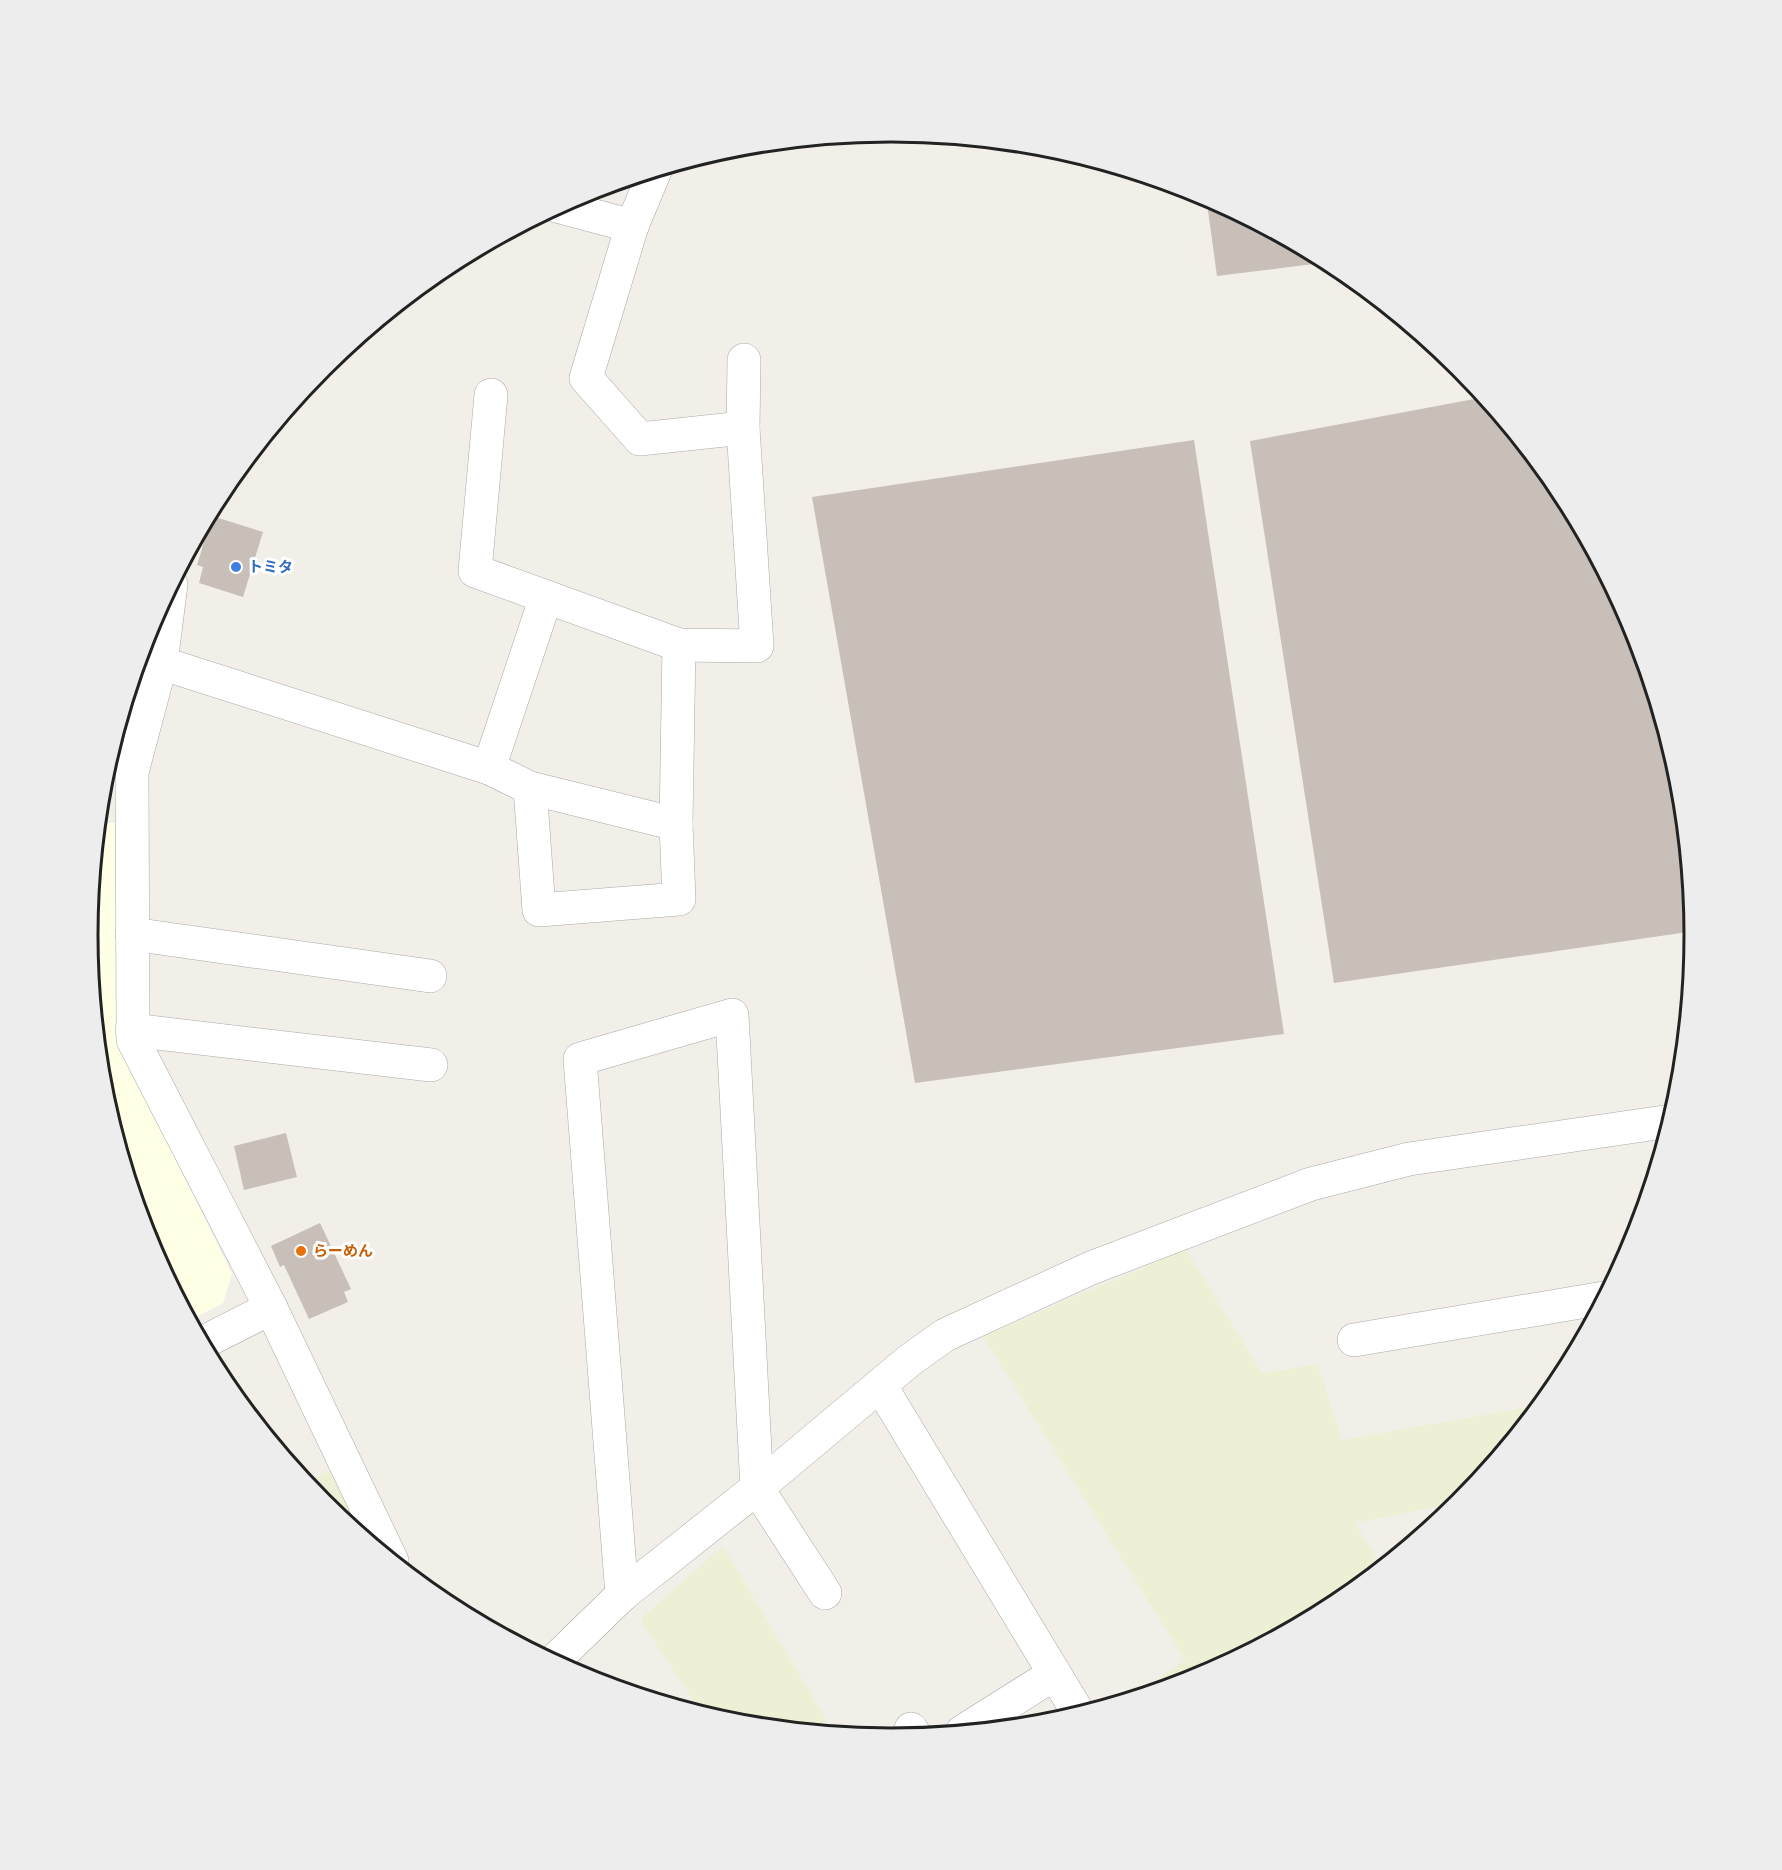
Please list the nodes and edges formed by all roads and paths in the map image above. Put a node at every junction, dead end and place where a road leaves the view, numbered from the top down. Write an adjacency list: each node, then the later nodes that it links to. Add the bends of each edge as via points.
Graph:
1 (652, 179): 3 (street)
2 (570, 209): 3 (street)
3 (633, 226): 6 (street, via 586,378 640,439)
4 (744, 360): 6 (street)
5 (491, 395): 7 (street, via 475,571)
6 (743, 428): 9 (street, via 757,646)
7 (546, 597): 9 (street); 11 (street)
8 (168, 609): 10 (street)
9 (679, 645): 13 (street)
10 (161, 663): 11 (street); 14 (street, via 132,772)
11 (489, 768): 12 (street)
12 (530, 788): 13 (street); 13 (street, via 539,910 680,898)
13 (676, 824)
14 (132, 934): 15 (street); 16 (street)
15 (430, 976)
16 (132, 1030): 17 (street); 20 (street, via 133,1040)
17 (431, 1065)
18 (1661, 1122): 23 (street, via 1409,1159 1311,1184 1091,1268 985,1316 945,1335)
19 (1596, 1299): 22 (street)
20 (271, 1308): 21 (street); 25 (street)
21 (209, 1340)
22 (1354, 1340)
23 (880, 1385): 24 (street); 29 (street)
24 (757, 1488): 26 (street); 27 (street); 27 (street, via 732,1015 580,1059)
25 (385, 1546)
26 (825, 1593)
27 (622, 1595): 28 (street)
28 (559, 1656)
29 (1054, 1674): 30 (street); 31 (street)
30 (1074, 1706)
31 (975, 1724)

